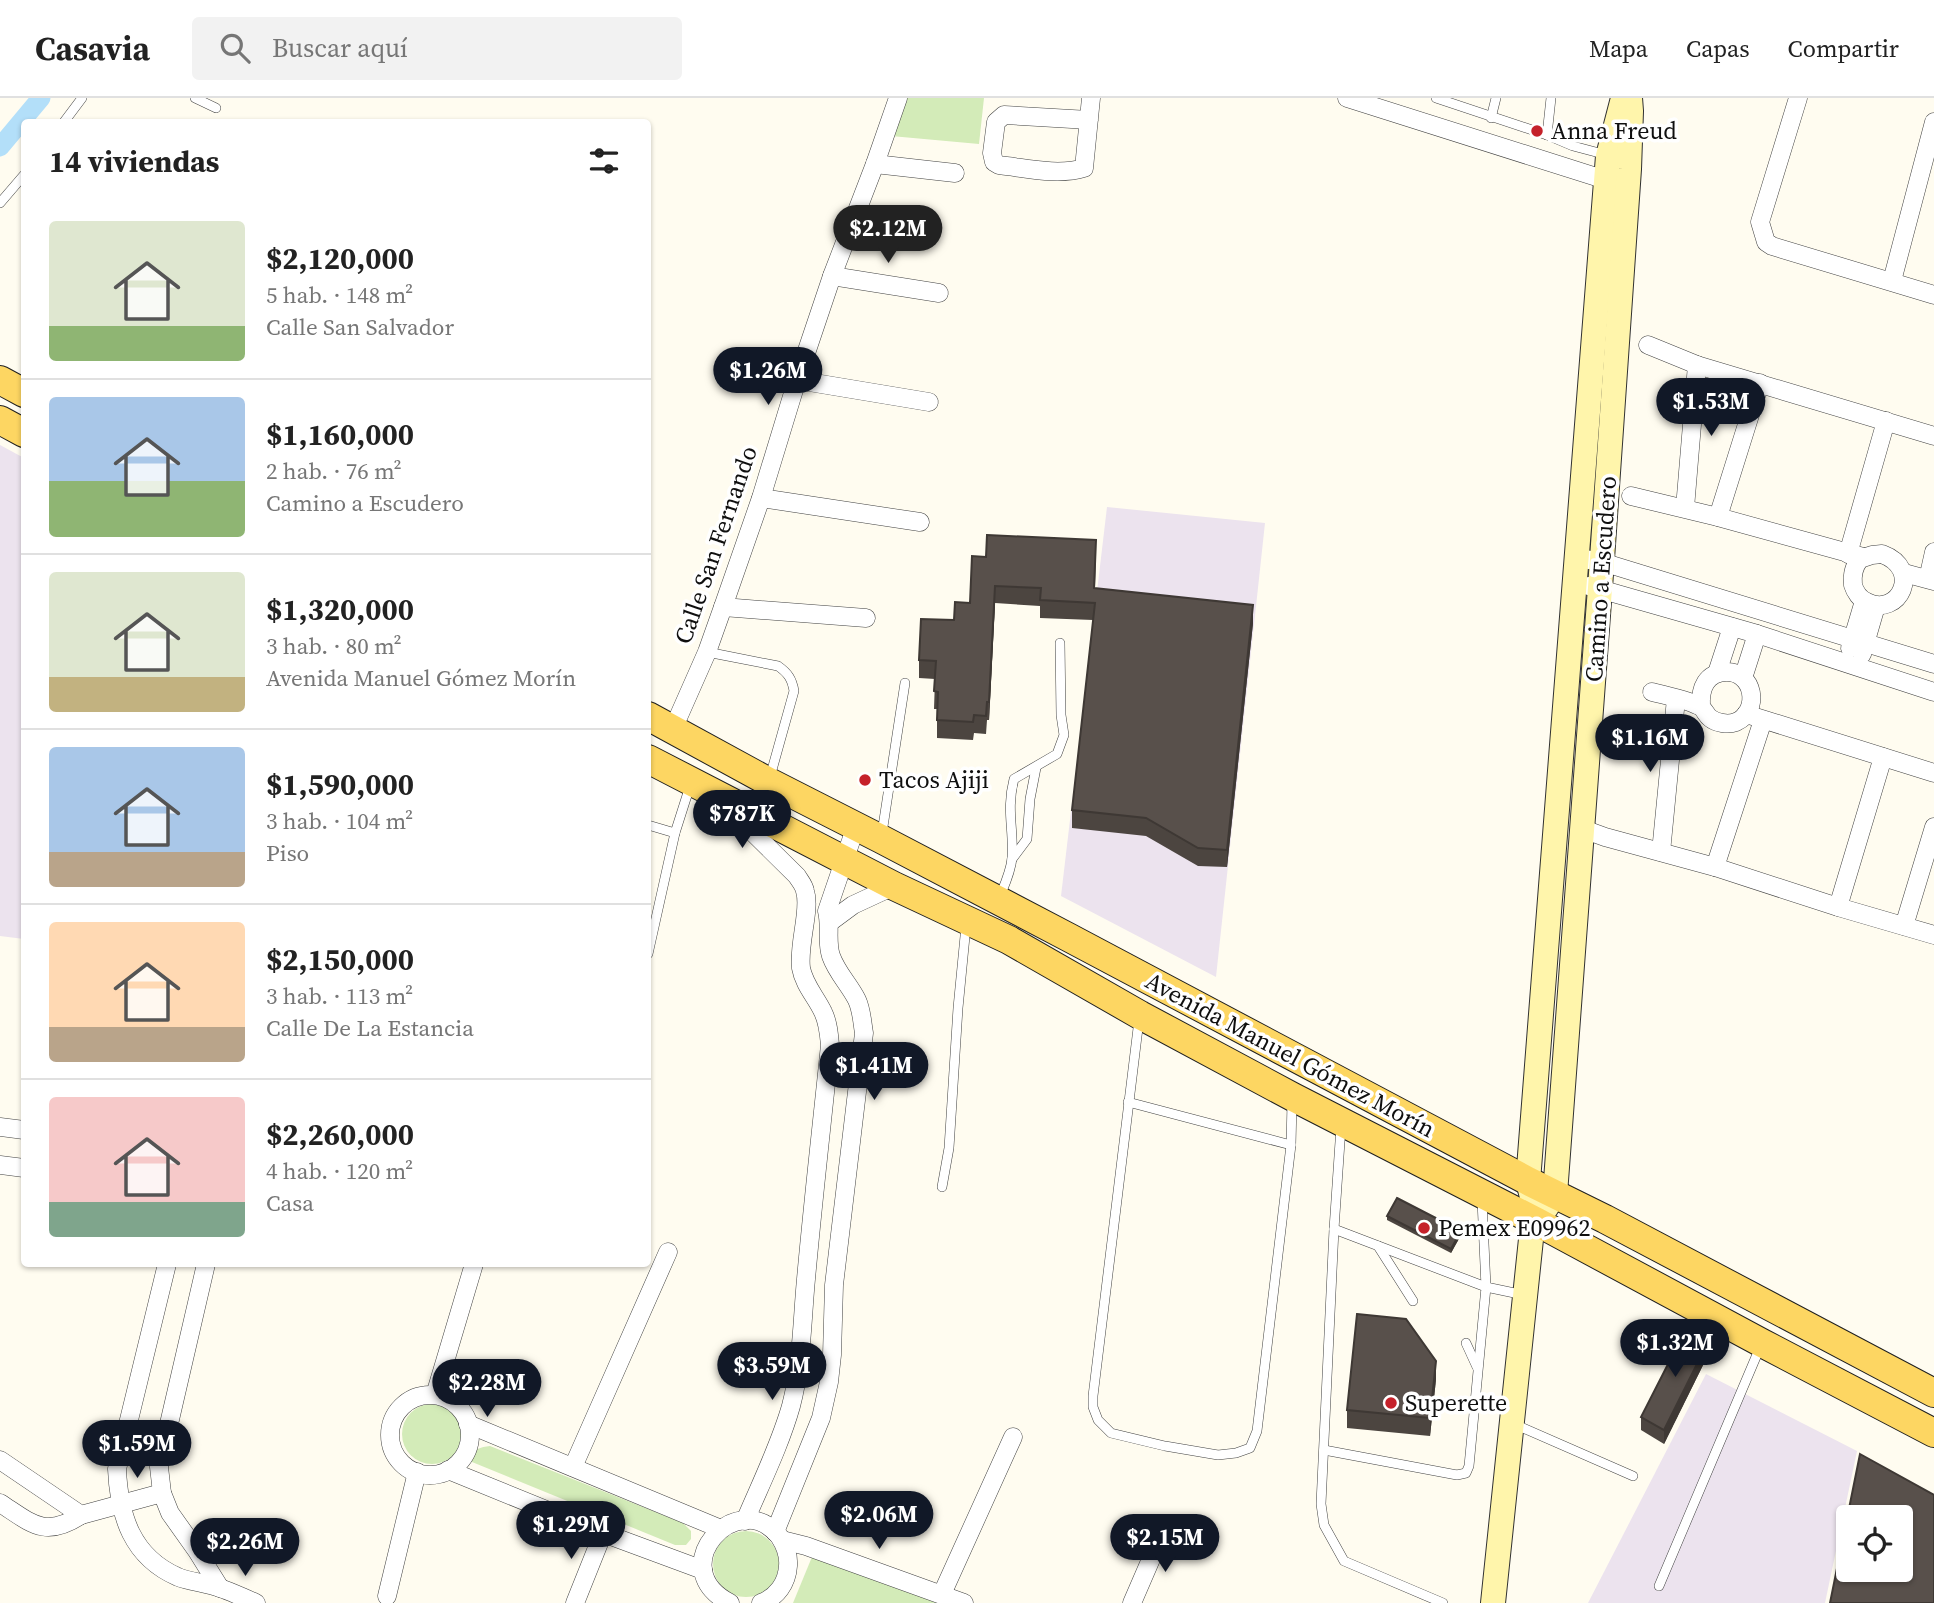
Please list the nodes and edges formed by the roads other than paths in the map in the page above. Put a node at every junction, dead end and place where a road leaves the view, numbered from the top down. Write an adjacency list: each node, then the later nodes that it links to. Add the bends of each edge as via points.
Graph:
1 (82, 98): 14 (lane)
2 (195, 98): 12 (lane)
3 (898, 98): 18 (street, Calle San Fernando)
4 (1091, 98): 15 (street)
5 (1347, 98): 19 (street)
6 (1436, 98): 13 (lane)
7 (1496, 98): 13 (lane)
8 (1551, 98): 17 (lane)
9 (1623, 98): 19 (street, Camino a Escudero)
10 (1630, 98): 19 (street, Camino a Escudero)
11 (1798, 98): 24 (street, via 1760,222 1766,242)
12 (216, 108)
13 (1491, 118): 17 (lane)
14 (66, 119)
15 (1089, 120): 15 (street, via 1084,168 1056,171 993,162 996,122 1004,115)
16 (1934, 122): 24 (street)
17 (1547, 135): 19 (lane)
18 (874, 164): 20 (street); 23 (street, Calle San Fernando)
19 (1618, 169): 45 (street, Camino a Escudero); 46 (street, Camino a Escudero)
20 (956, 173)
21 (21, 178): 22 (lane)
22 (0, 203)
23 (832, 276): 25 (street); 30 (street, Calle San Fernando)
24 (1892, 281): 26 (street)
25 (939, 293)
26 (1934, 295)
27 (1648, 345): 28 (street)
28 (1697, 365): 31 (street); 40 (street)
29 (0, 380): 32 (main road)
30 (797, 380): 33 (street); 39 (street, Calle San Fernando)
31 (1760, 383): 35 (street); 41 (street)
32 (21, 391)
33 (929, 402)
34 (0, 420): 36 (main road)
35 (1886, 421): 37 (street); 44 (street)
36 (21, 431)
37 (1934, 436)
38 (1631, 496): 40 (street)
39 (761, 498): 42 (street); 51 (street, Calle San Fernando)
40 (1685, 508): 41 (street)
41 (1718, 517): 44 (street)
42 (920, 522)
43 (1934, 552): 48 (street)
44 (1855, 556): 47 (street, via 1882,554 1899,564); 50 (street, via 1853,585)
45 (1602, 562): 46 (street); 49 (street, Camino a Escudero); 52 (street)
46 (1576, 570): 49 (street); 106 (street, Camino a Escudero)
47 (1904, 573): 48 (street); 50 (street, via 1895,600)
48 (1931, 580)
49 (1601, 589): 54 (street); 79 (street, Camino a Escudero)
50 (1870, 603): 55 (street)
51 (723, 607): 53 (street); 57 (street, Calle San Fernando)
52 (1753, 609): 54 (street); 55 (street)
53 (866, 618)
54 (1746, 631): 59 (street); 60 (street); 61 (street)
55 (1859, 641): 58 (street); 59 (street)
56 (1060, 643): 72 (lane, via 1064,735 1057,754)
57 (707, 652): 69 (street, Calle San Fernando); 74 (lane, via 778,666 792,681 794,691)
58 (1934, 664)
59 (1852, 665): 64 (street)
60 (1717, 673): 61 (street, via 1731,672); 66 (street, via 1706,680)
61 (1743, 678): 67 (street, via 1751,689)
62 (905, 683): 81 (lane)
63 (1652, 691): 65 (street)
64 (1934, 691)
65 (1676, 699): 66 (street); 82 (street)
66 (1701, 706): 67 (street, via 1709,718 1721,723)
67 (1754, 717): 70 (street); 85 (street)
68 (651, 718): 69 (main road, Avenida Manuel Gómez Morín)
69 (673, 729): 74 (main road, Avenida Manuel Gómez Morín)
70 (1883, 757): 73 (street); 89 (street)
71 (651, 761): 75 (main road, Avenida Manuel Gómez Morín)
72 (1036, 768): 83 (lane, via 1027,839); 83 (lane, via 1014,779 1009,798)
73 (1934, 773)
74 (769, 782): 77 (main road, Avenida Manuel Gómez Morín)
75 (703, 788): 80 (lane); 84 (main road, Avenida Manuel Gómez Morín); 87 (street)
76 (651, 826): 80 (lane)
77 (856, 826): 81 (main road, Avenida Manuel Gómez Morín); 84 (street)
78 (1934, 827): 92 (street)
79 (1583, 829): 82 (street); 109 (street, Camino a Escudero)
80 (675, 833): 94 (lane)
81 (881, 839): 88 (main road, Avenida Manuel Gómez Morín)
82 (1661, 852): 85 (street)
83 (1012, 859): 88 (lane)
84 (845, 861): 86 (main road, Avenida Manuel Gómez Morín); 90 (street)
85 (1715, 867): 89 (street)
86 (894, 886): 90 (street); 91 (main road, Avenida Manuel Gómez Morín)
87 (805, 888): 90 (street); 96 (street, via 802,971 829,1030)
88 (998, 900): 106 (main road, Avenida Manuel Gómez Morín)
89 (1838, 907): 92 (street)
90 (829, 917): 97 (street, via 830,953 861,1011 864,1033)
91 (967, 920): 95 (main road, Avenida Manuel Gómez Morín); 107 (lane)
92 (1904, 926): 93 (street)
93 (1934, 935)
94 (651, 941)
95 (1139, 1015): 98 (main road, Avenida Manuel Gómez Morín); 99 (lane)
96 (827, 1077): 97 (street); 120 (street)
97 (857, 1080): 121 (street)
98 (1293, 1097): 100 (main road, Avenida Manuel Gómez Morín); 103 (lane)
99 (1128, 1102): 103 (lane); 103 (lane, via 1093,1395 1098,1420 1111,1433 1218,1455 1250,1448 1257,1432)
100 (1341, 1121): 108 (main road, Avenida Manuel Gómez Morín); 111 (lane)
101 (0, 1127): 102 (street)
102 (21, 1130)
103 (1290, 1145)
104 (0, 1165): 105 (street)
105 (21, 1168)
106 (1528, 1181): 109 (main road, Avenida Manuel Gómez Morín); 110 (street, Camino a Escudero)
107 (942, 1187)
108 (1482, 1194): 110 (main road, Avenida Manuel Gómez Morín); 117 (lane)
109 (1555, 1194): 110 (street, Camino a Escudero); 125 (main road, Avenida Manuel Gómez Morín)
110 (1537, 1222): 118 (street, Camino a Escudero); 123 (main road, Avenida Manuel Gómez Morín)
111 (1334, 1229): 112 (lane); 131 (lane)
112 (1378, 1246): 117 (lane); 119 (lane)
113 (668, 1252): 133 (street)
114 (166, 1267): 139 (street, via 117,1469)
115 (205, 1267): 137 (street, via 159,1467)
116 (473, 1267): 126 (street)
117 (1486, 1287): 118 (lane); 124 (lane)
118 (1526, 1296): 127 (street, Camino a Escudero)
119 (1413, 1301)
120 (805, 1307): 121 (street); 141 (street, via 790,1407)
121 (834, 1312): 145 (street, via 821,1418)
122 (1466, 1343): 124 (lane)
123 (1762, 1343): 129 (main road, Avenida Manuel Gómez Morín); 147 (lane)
124 (1478, 1370): 131 (lane, via 1465,1473)
125 (1933, 1391)
126 (435, 1395): 128 (street, via 456,1405); 135 (street, via 407,1402 391,1425 395,1454)
127 (1513, 1423): 136 (lane); 158 (street, Camino a Escudero)
128 (468, 1424): 133 (street); 134 (street, via 468,1446)
129 (1934, 1433)
130 (1013, 1437): 149 (street)
131 (1324, 1450): 157 (lane, via 1324,1525 1344,1561)
132 (0, 1460): 140 (street)
133 (573, 1466): 142 (street)
134 (448, 1470): 135 (street); 144 (street)
135 (417, 1472): 150 (street)
136 (1633, 1476)
137 (162, 1493): 139 (street); 148 (street, via 170,1513)
138 (0, 1503): 140 (street, via 42,1528 69,1523)
139 (122, 1503): 140 (street); 148 (street, via 128,1529 160,1567)
140 (81, 1515)
141 (746, 1521): 142 (street); 145 (street, via 766,1525)
142 (720, 1529): 146 (street, via 708,1543)
143 (1164, 1530): 156 (street)
144 (603, 1533): 146 (street); 152 (street)
145 (778, 1536): 149 (street); 154 (street, via 787,1550 788,1574 776,1594)
146 (703, 1570): 153 (street, via 712,1590)
147 (1659, 1586)
148 (220, 1588): 151 (street)
149 (942, 1594): 155 (street)
150 (387, 1596)
151 (256, 1603)
152 (575, 1603)
153 (730, 1603)
154 (761, 1603)
155 (964, 1603)
156 (1132, 1603)
157 (1443, 1603)
158 (1493, 1603)

